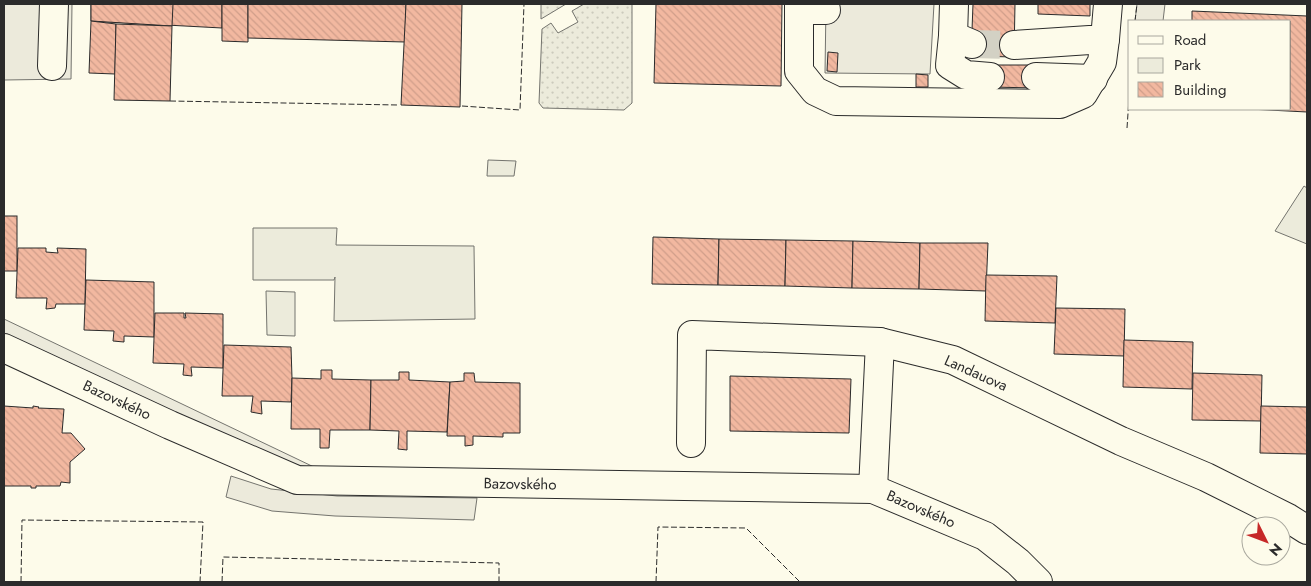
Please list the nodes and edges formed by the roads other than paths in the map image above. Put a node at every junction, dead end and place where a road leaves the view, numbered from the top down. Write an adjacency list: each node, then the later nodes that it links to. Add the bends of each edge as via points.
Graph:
1 (54, 4): 8 (street)
2 (954, 4): 10 (street, via 962,40 950,65 966,75)
3 (1108, 4): 6 (street)
4 (799, 7): 5 (street); 11 (street, via 799,71 815,90 836,101 1060,104 1083,94)
5 (826, 10)
6 (1105, 39): 7 (street); 11 (street, via 1102,62)
7 (1014, 45)
8 (52, 66)
9 (1036, 77): 11 (street)
10 (990, 78)
11 (1093, 79)
12 (880, 342): 14 (street, Landauova, via 692,335); 15 (street); 16 (street, Landauova, via 952,360 1121,441 1206,477)
13 (4, 348): 15 (street, Bazovského, via 297,480)
14 (691, 443)
15 (873, 489): 17 (street, Bazovského, via 985,536)
16 (1307, 530)
17 (1038, 582)

